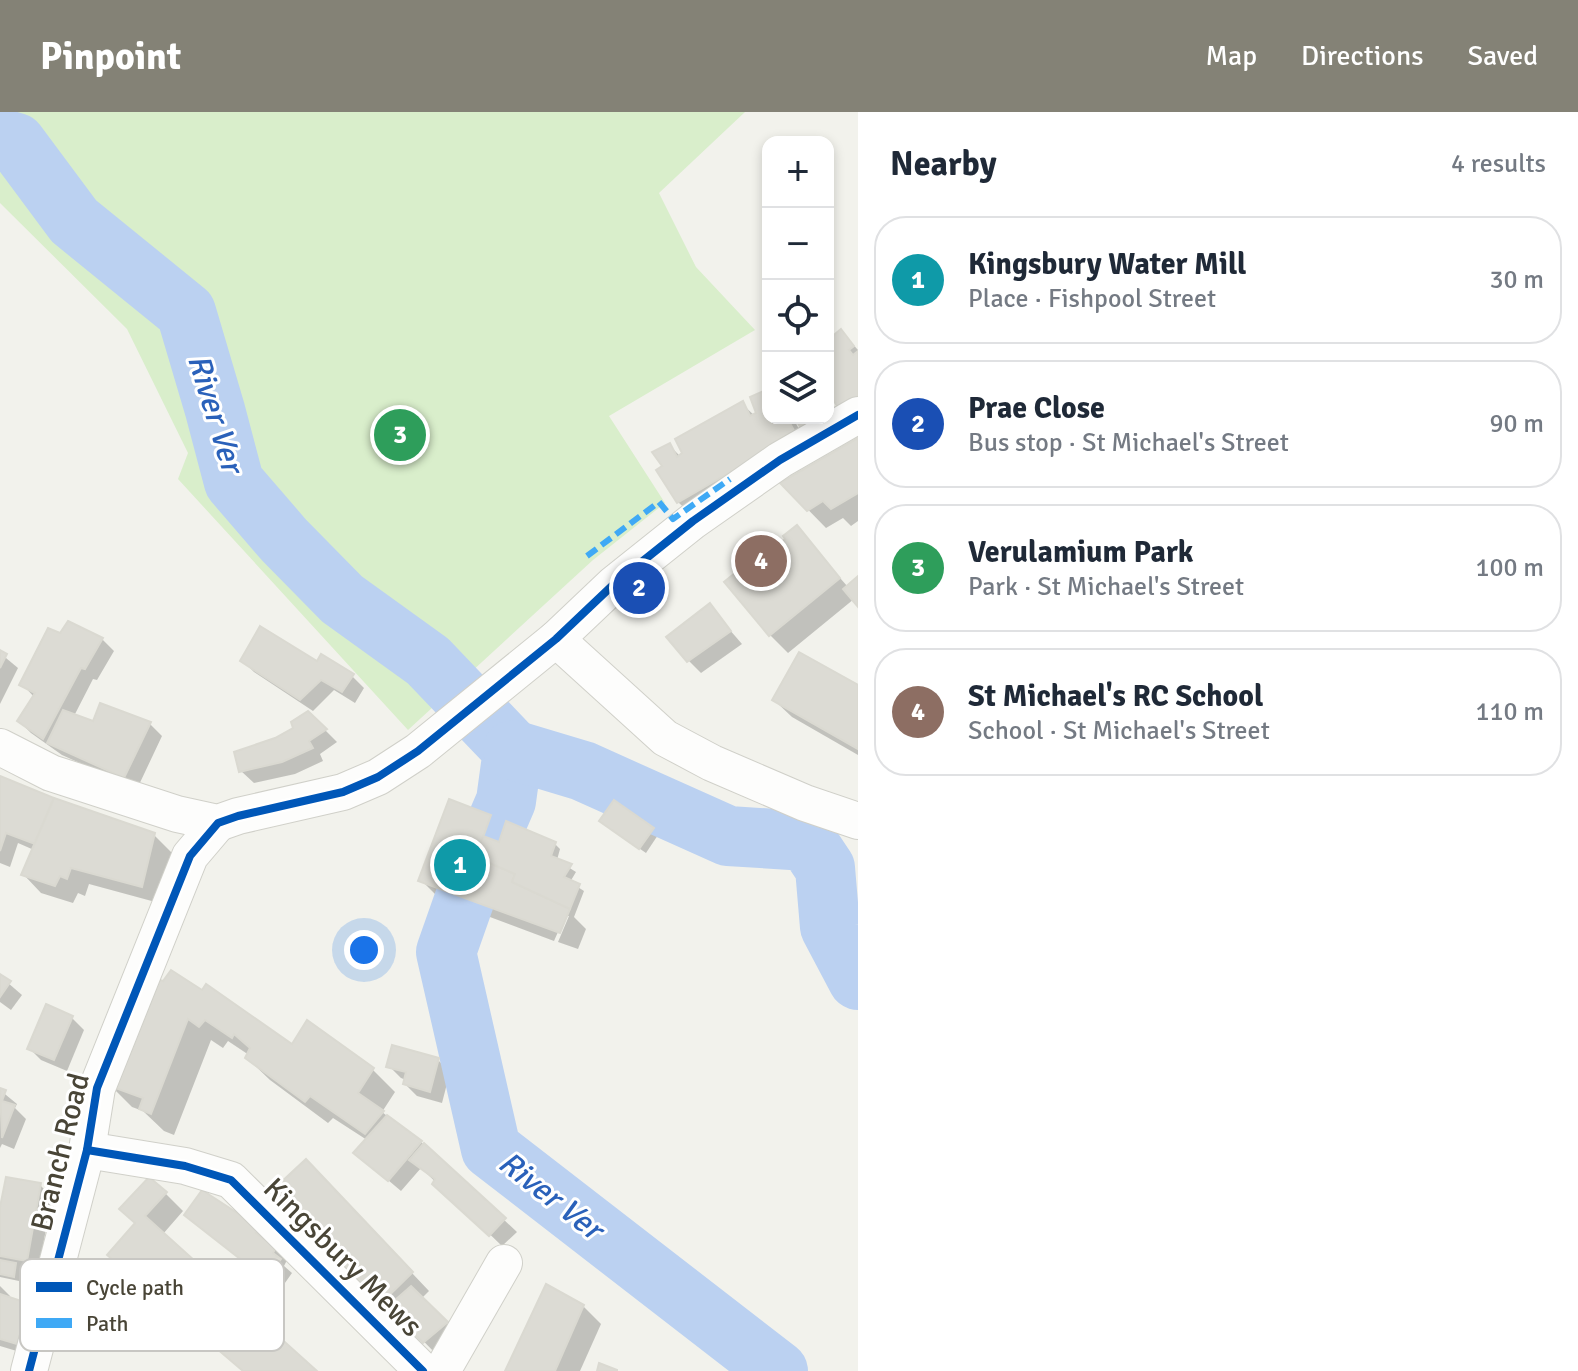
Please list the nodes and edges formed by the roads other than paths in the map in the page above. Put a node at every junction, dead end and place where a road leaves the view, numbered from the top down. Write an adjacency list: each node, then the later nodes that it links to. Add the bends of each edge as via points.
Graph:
1 (858, 415): 2 (street, via 780,460 693,521)
2 (556, 639): 4 (street, via 665,738 805,803); 5 (street, via 378,777 343,792)
3 (0, 747): 5 (street, via 51,773)
4 (858, 821)
5 (218, 823): 6 (street, Branch Road, via 190,856 144,967 97,1088)
6 (87, 1150): 7 (street, Branch Road); 9 (street, Kingsbury Mews, via 185,1166 231,1180)
7 (53, 1259)
8 (504, 1263): 10 (street, Kingsbury Mews)
9 (423, 1371)
10 (442, 1371)

